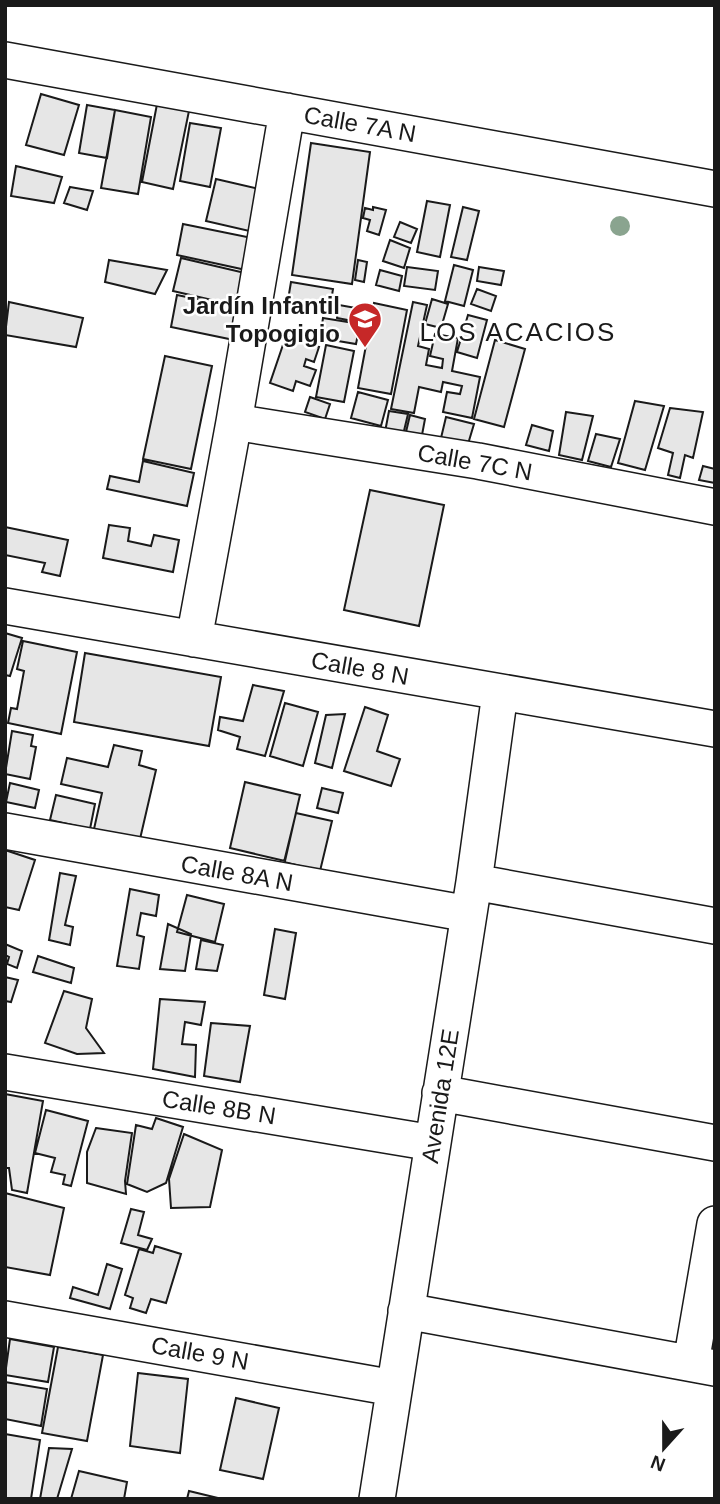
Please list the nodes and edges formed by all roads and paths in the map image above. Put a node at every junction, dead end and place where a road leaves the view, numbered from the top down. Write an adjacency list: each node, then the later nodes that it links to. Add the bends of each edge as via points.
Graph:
1 (5, 60): 2 (street, Calle 7A N)
2 (287, 111): 3 (street, Calle 7A N); 4 (street)
3 (715, 189)
4 (234, 422): 5 (street, Calle 7C N, via 478,461); 7 (street)
5 (715, 507)
6 (5, 606): 7 (street, Calle 8 N)
7 (194, 639): 8 (street, Calle 8 N)
8 (500, 693): 9 (street, Calle 8 N); 11 (street, Avenida 12E)
9 (715, 729)
10 (5, 831): 11 (street, Calle 8A N)
11 (471, 898): 12 (street, Calle 8A N); 14 (street, Avenida 12E)
12 (715, 926)
13 (5, 1072): 15 (street, Calle 8B N)
14 (440, 1093): 15 (street, Avenida 12E); 16 (street)
15 (433, 1143): 18 (street, Avenida 12E)
16 (715, 1143)
17 (715, 1224): 20 (street)
18 (406, 1311): 20 (street); 21 (street, Avenida 12E)
19 (5, 1319): 21 (street, Calle 9 N)
20 (703, 1366)
21 (394, 1388): 22 (street, Avenida 12E)
22 (377, 1499)

